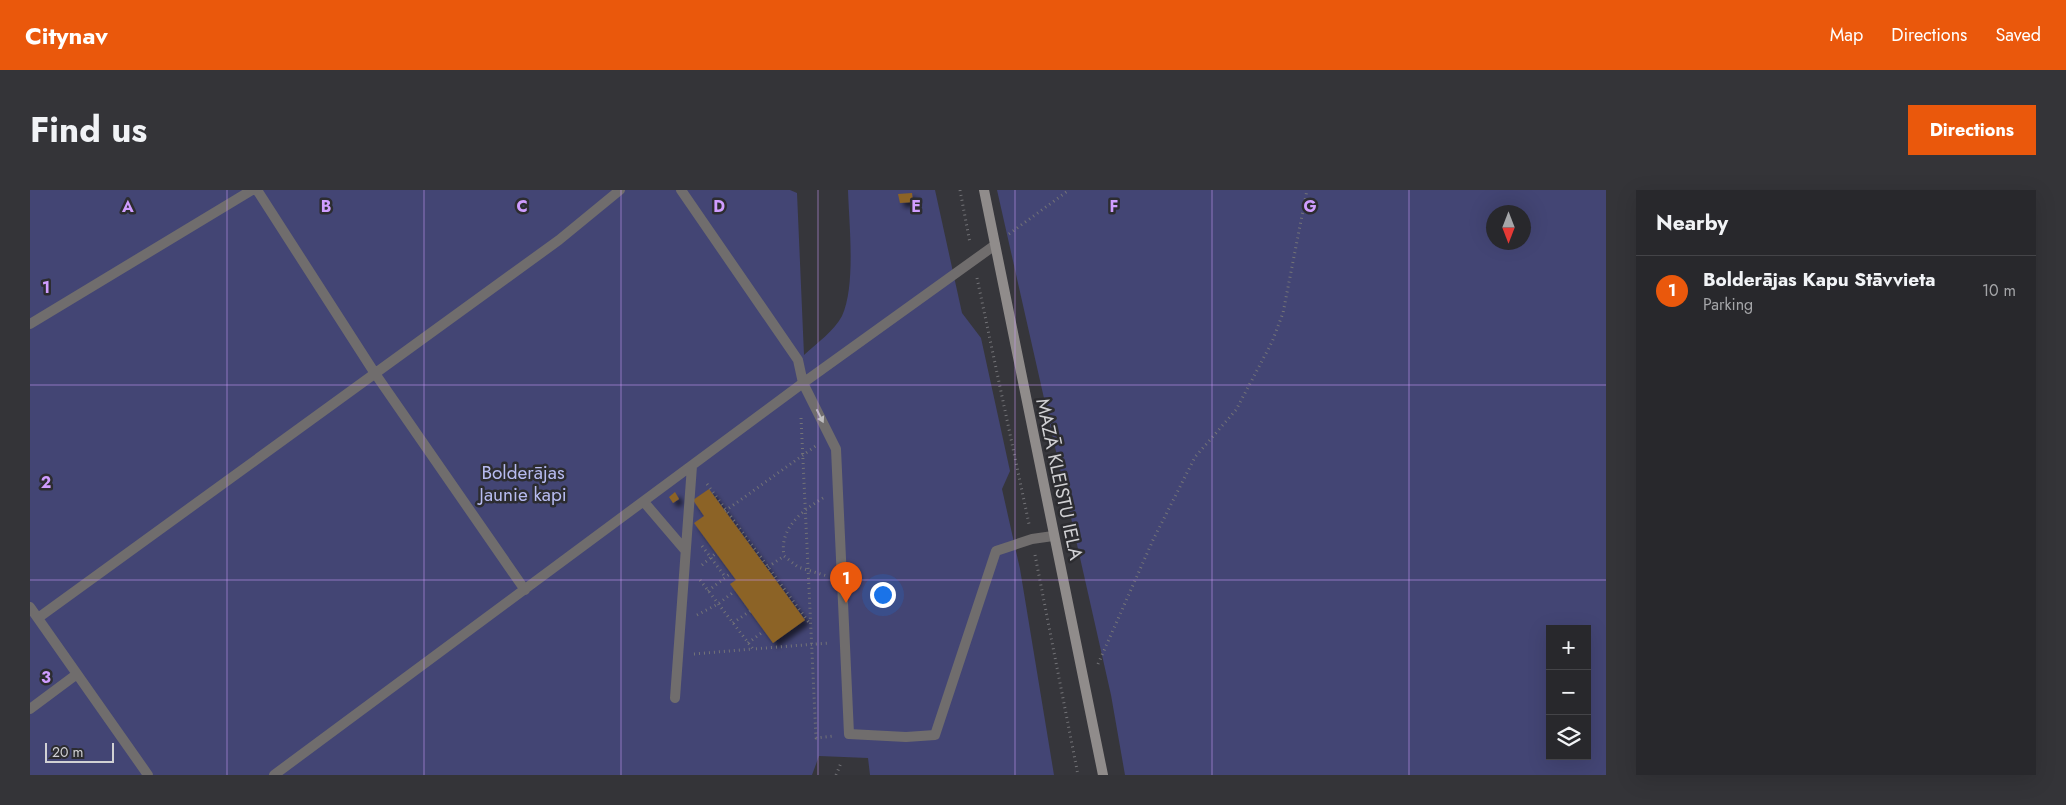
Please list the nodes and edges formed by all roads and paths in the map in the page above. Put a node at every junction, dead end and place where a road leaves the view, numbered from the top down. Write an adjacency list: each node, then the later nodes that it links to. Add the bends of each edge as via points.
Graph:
1 (252, 190): 11 (lane)
2 (258, 190): 12 (lane)
3 (620, 190): 12 (lane, via 559,240)
4 (681, 190): 13 (lane, via 798,360)
5 (960, 190): 10 (path)
6 (984, 190): 9 (main road, MAZĀ KLEISTU IELA)
7 (1069, 190): 9 (path)
8 (1307, 190): 53 (path, via 1283,313 1272,342 1236,410 1195,457 1153,540)
9 (995, 245): 10 (lane); 23 (main road, MAZĀ KLEISTU IELA)
10 (973, 260): 13 (lane); 22 (path)
11 (30, 324)
12 (374, 372): 36 (lane); 42 (lane)
13 (803, 383): 14 (lane); 15 (lane, one-way to 15)
14 (774, 406): 16 (path, via 800,413); 17 (lane)
15 (830, 436): 16 (path); 18 (lane, via 836,449)
16 (804, 455): 20 (path); 21 (path)
17 (692, 466): 19 (lane); 21 (path); 26 (lane)
18 (838, 489): 20 (path); 35 (lane)
19 (644, 502): 26 (lane); 36 (lane)
20 (806, 508): 27 (path, via 788,530 782,547); 32 (path)
21 (725, 511): 30 (path)
22 (1028, 518)
23 (1053, 536): 53 (main road, MAZĀ KLEISTU IELA); 56 (lane, via 996,551 935,735)
24 (698, 539): 29 (path)
25 (716, 553): 29 (path)
26 (685, 555): 31 (path); 43 (lane)
27 (784, 556): 30 (path); 32 (path)
28 (1036, 557): 61 (path)
29 (711, 558): 31 (path); 34 (path)
30 (767, 567): 45 (path)
31 (694, 571): 37 (path)
32 (808, 572): 35 (path); 45 (path)
33 (731, 573): 34 (path)
34 (726, 578): 37 (path)
35 (842, 580): 47 (lane)
36 (525, 590): 59 (lane)
37 (708, 591): 39 (path)
38 (735, 591): 39 (path)
39 (718, 604): 43 (path); 44 (path)
40 (30, 607): 42 (lane)
41 (750, 611): 44 (path)
42 (38, 618): 52 (lane)
43 (680, 624): 51 (lane)
44 (733, 624): 48 (path)
45 (811, 624): 49 (path)
46 (764, 631): 48 (path)
47 (845, 642): 49 (path); 56 (lane)
48 (748, 643): 50 (path)
49 (812, 644): 50 (path); 56 (path, via 816,738)
50 (753, 649): 51 (path)
51 (678, 656): 54 (lane)
52 (77, 674): 55 (lane); 58 (lane)
53 (1086, 690): 62 (main road, MAZĀ KLEISTU IELA)
54 (674, 698)
55 (30, 709)
56 (849, 734)
57 (841, 763): 60 (path)
58 (148, 775)
59 (274, 775)
60 (836, 775)
61 (1078, 775)
62 (1103, 775)

